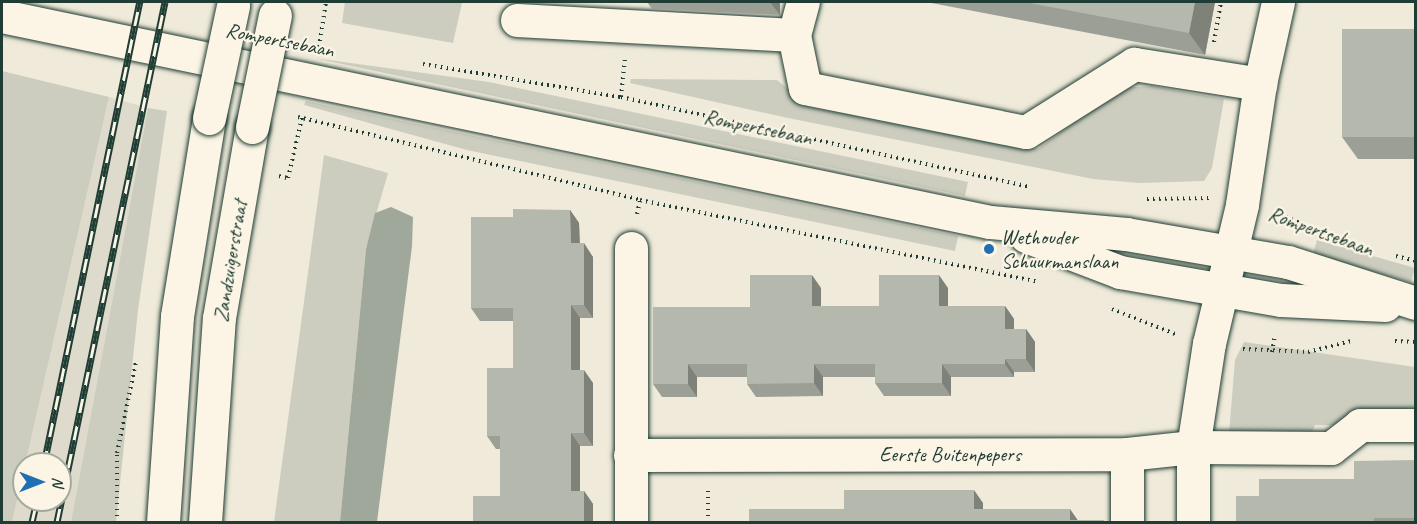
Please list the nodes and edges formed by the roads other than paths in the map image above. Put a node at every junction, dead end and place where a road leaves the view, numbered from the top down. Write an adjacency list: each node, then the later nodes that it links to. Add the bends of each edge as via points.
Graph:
1 (803, 2): 7 (street)
2 (1278, 2): 8 (street)
3 (234, 4): 16 (street, Zandzuigerstraat, bridge, via 209,118 177,316)
4 (276, 8): 17 (street, Zandzuigerstraat, bridge, via 219,318)
5 (2, 15): 10 (street, Rompertsebaan, via 990,222 1126,234)
6 (517, 20): 7 (street)
7 (794, 35): 8 (street, via 805,88 1026,132 1134,64)
8 (1260, 84): 10 (street, via 1242,205)
9 (631, 248): 15 (street)
10 (1227, 269): 11 (street, Rompertsebaan, via 1288,262); 13 (street, via 1209,343)
11 (1416, 305)
12 (1416, 425): 13 (street, Eerste Buitenpepers, via 1360,425 1331,448)
13 (1193, 447): 14 (street, Eerste Buitenpepers); 20 (street)
14 (1127, 454): 15 (street, Eerste Buitenpepers); 19 (street)
15 (630, 455): 18 (street)
16 (163, 522)
17 (205, 522)
18 (631, 522)
19 (1127, 522)
20 (1193, 522)

